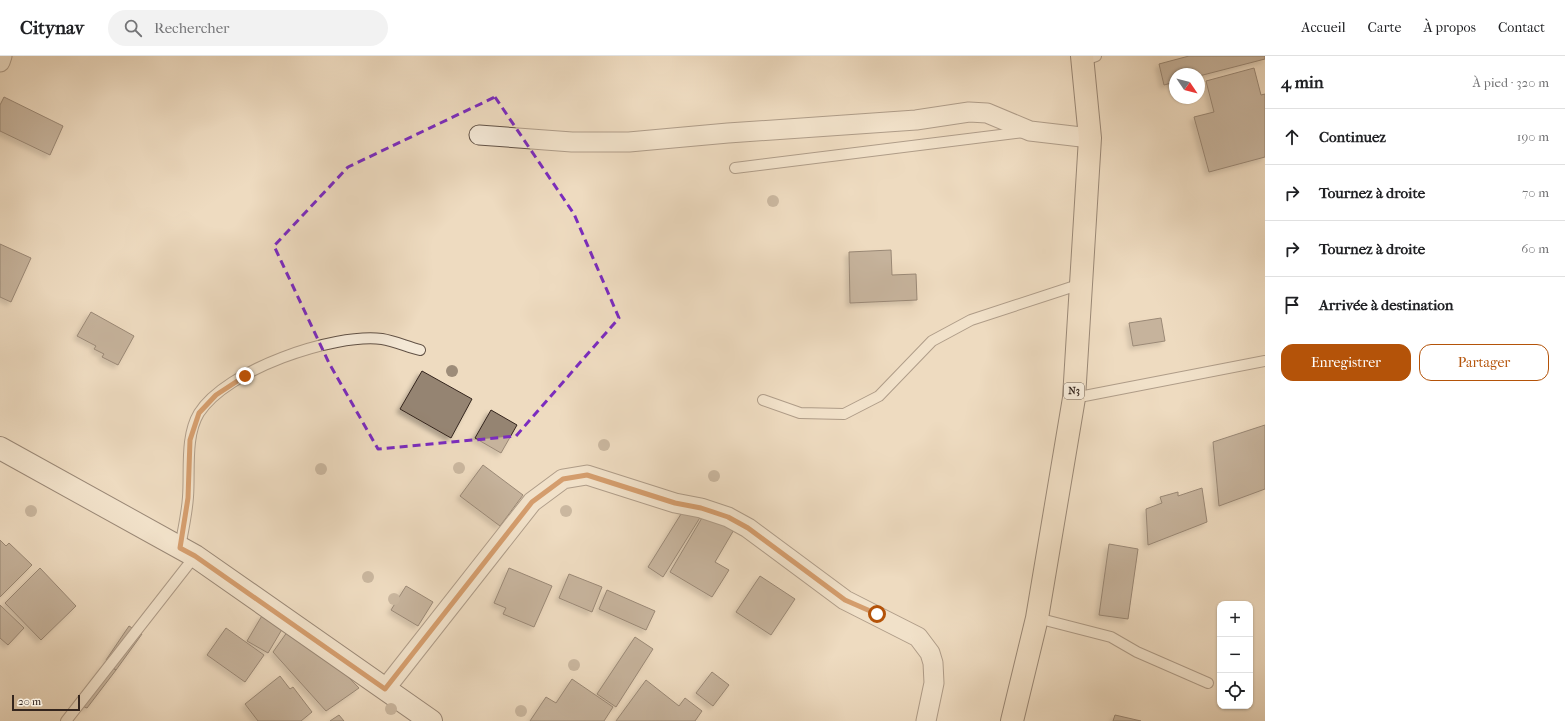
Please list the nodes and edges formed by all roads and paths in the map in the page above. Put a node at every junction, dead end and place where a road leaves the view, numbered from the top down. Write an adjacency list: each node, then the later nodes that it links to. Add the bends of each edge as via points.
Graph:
1 (2, 56): 3 (street)
2 (1087, 58): 6 (highway, N3)
3 (0, 62)
4 (1030, 131): 5 (street, via 987,113 969,112 916,120 629,142 572,142); 6 (street); 7 (lane)
5 (479, 134)
6 (1090, 138): 8 (highway, N3)
7 (735, 168)
8 (1081, 284): 11 (highway, N3); 12 (lane, via 971,320 932,341 879,396 844,414 800,413)
9 (420, 350): 14 (lane, via 382,339 341,340 294,352 245,376 216,395 199,413 190,440)
10 (1265, 361): 11 (lane)
11 (1074, 398): 15 (highway, N3)
12 (764, 400)
13 (0, 448): 14 (street)
14 (188, 552): 17 (street); 18 (lane)
15 (1037, 618): 16 (lane, via 1111,637 1137,652); 21 (highway, N3)
16 (1208, 683)
17 (385, 689): 19 (street); 20 (street, via 532,502 563,479 587,475 728,517 781,551 845,600 918,637 930,653 933,663 934,683)
18 (66, 721)
19 (431, 721)
20 (926, 721)
21 (1012, 721)

